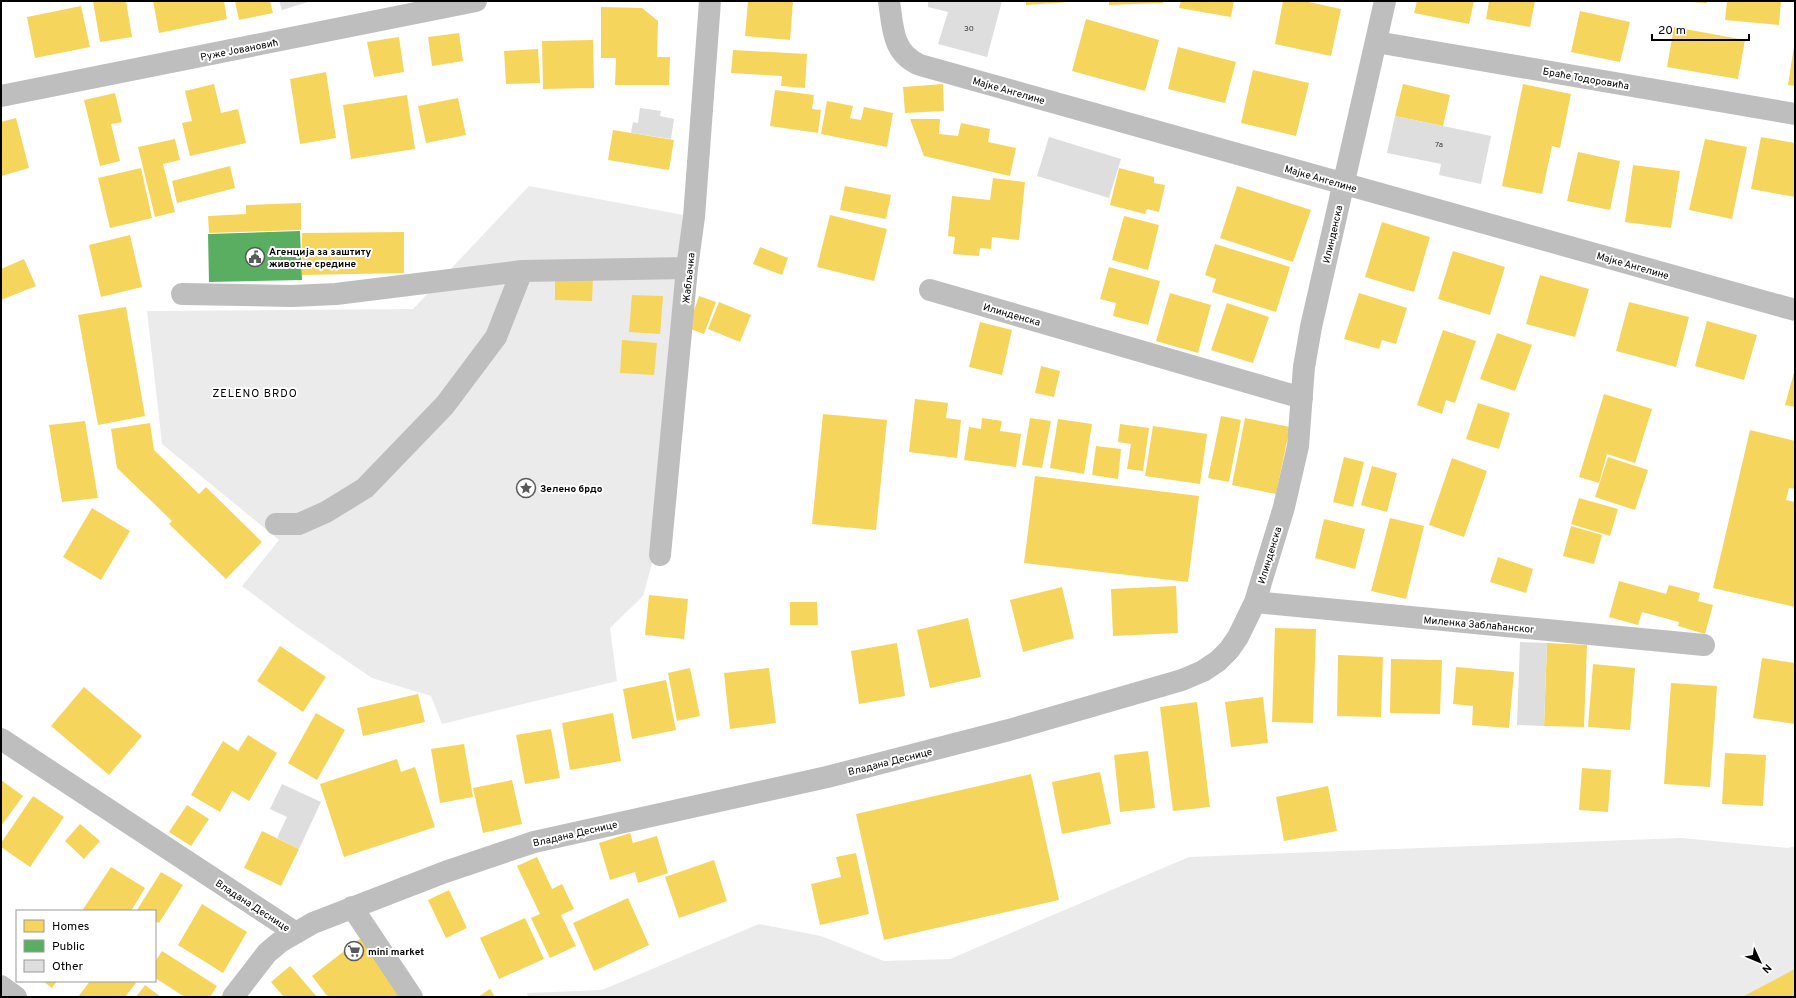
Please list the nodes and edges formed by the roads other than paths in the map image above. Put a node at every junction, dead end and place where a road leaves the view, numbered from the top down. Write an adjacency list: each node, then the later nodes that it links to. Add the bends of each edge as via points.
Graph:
1 (476, 1): 6 (street, Руже Јовановић)
2 (710, 1): 9 (street, Жабљачка, via 694,217)
3 (889, 1): 8 (street, Мајке Ангелине, via 898,46 904,54 920,65)
4 (1385, 1): 5 (street, Илинденска)
5 (1376, 42): 7 (street, Браће Тодоровића); 8 (street, Илинденска)
6 (1, 96)
7 (1795, 114)
8 (1343, 185): 13 (street, Мајке Ангелине); 14 (street, Илинденска, via 1311,327)
9 (687, 268): 10 (street); 16 (street, Жабљачка)
10 (522, 271): 12 (street, via 336,294); 15 (street, via 496,338 445,406 365,488 326,512 299,524)
11 (930, 290): 14 (street, Илинденска)
12 (182, 294)
13 (1795, 310)
14 (1302, 398): 17 (street, Илинденска, via 1298,446 1284,507)
15 (276, 524)
16 (660, 555)
17 (1255, 602): 18 (street, Миленка Заблаћанског); 19 (street, Илинденска, via 1229,650)
18 (1704, 645)
19 (1203, 671): 21 (street, Владана Деснице, via 1175,682 1009,730 827,777 534,842)
20 (1, 739): 22 (street, Владана Деснице)
21 (352, 907): 22 (street, Владана Деснице); 26 (street)
22 (296, 933): 25 (street, via 267,954)
23 (1, 986): 24 (street)
24 (16, 997)
25 (233, 997)
26 (412, 997)

